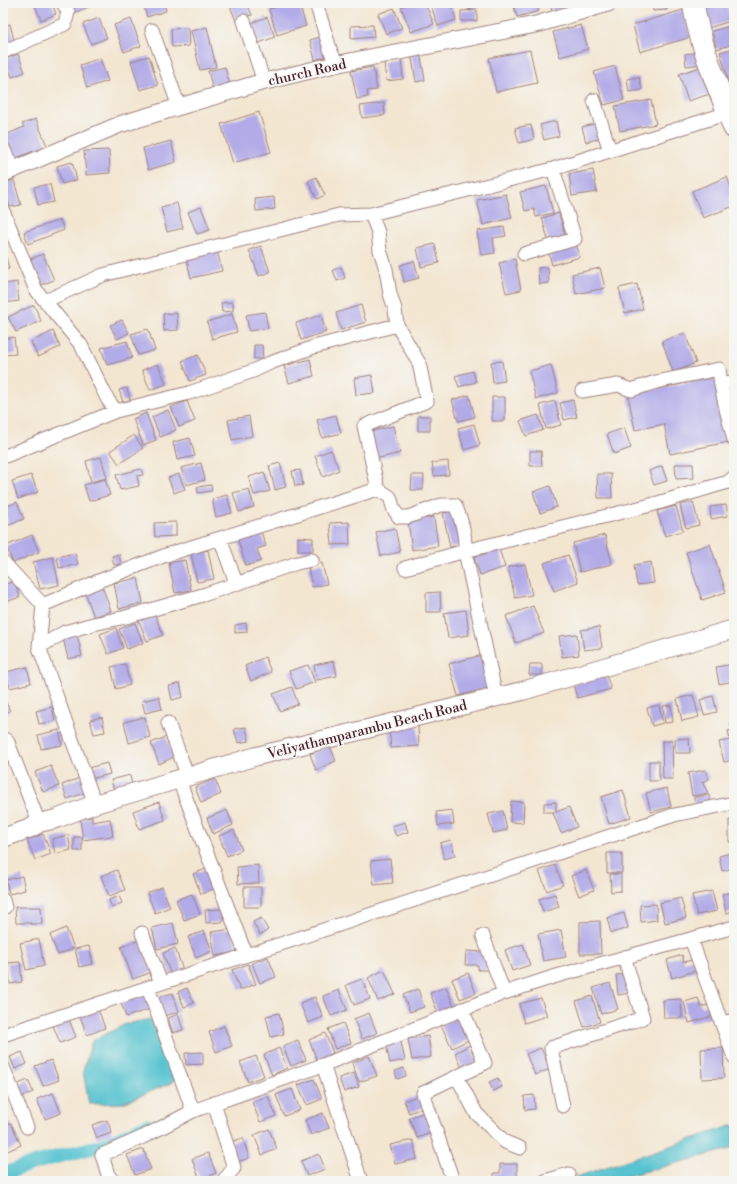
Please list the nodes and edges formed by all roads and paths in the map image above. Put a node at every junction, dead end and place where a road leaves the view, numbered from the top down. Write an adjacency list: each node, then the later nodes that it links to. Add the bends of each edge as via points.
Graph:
1 (63, 3): 7 (street, via 68,12 65,24)
2 (316, 3): 8 (street)
3 (610, 3): 8 (street, church Road, via 538,24)
4 (693, 3): 12 (main road, via 711,70)
5 (244, 21): 9 (street)
6 (152, 30): 11 (street)
7 (3, 52)
8 (337, 64): 9 (street, church Road)
9 (264, 82): 11 (street, church Road)
10 (594, 100): 14 (street)
11 (179, 107): 16 (street, church Road, via 121,124)
12 (732, 117): 14 (street)
13 (3, 148): 16 (street, church Road)
14 (610, 151): 15 (street)
15 (553, 169): 18 (street); 19 (street, via 575,239)
16 (8, 171)
17 (3, 211): 20 (street, via 36,290)
18 (372, 214): 20 (street, via 340,215 102,275); 21 (street)
19 (524, 254)
20 (45, 301): 25 (street, via 81,344)
21 (397, 324): 25 (street, via 314,347 189,393); 29 (street, via 419,363 427,401 364,426)
22 (734, 381): 23 (street)
23 (721, 385): 24 (street, via 720,369 656,382 631,390 618,385); 26 (street)
24 (582, 391)
25 (116, 411): 27 (street)
26 (734, 440)
27 (3, 457)
28 (734, 477): 31 (street, via 728,482 651,504)
29 (378, 489): 30 (street); 31 (street, via 390,497 398,517 408,517 441,504 455,505 462,519 466,539)
30 (220, 538): 35 (street); 36 (street, via 166,555)
31 (465, 551): 34 (street); 39 (street)
32 (312, 560): 35 (street)
33 (6, 568): 36 (street)
34 (405, 568)
35 (236, 583): 38 (street, via 126,617 65,632)
36 (43, 604): 38 (street)
37 (734, 629): 39 (main road, Veliyathamparambu Beach Road)
38 (39, 647): 44 (street)
39 (496, 697): 42 (main road, Veliyathamparambu Beach Road, via 257,756)
40 (168, 723): 42 (street)
41 (7, 740): 45 (street)
42 (183, 778): 44 (main road, Veliyathamparambu Beach Road); 51 (street)
43 (734, 803): 51 (street, via 674,815)
44 (95, 804): 45 (main road, Veliyathamparambu Beach Road)
45 (38, 823): 46 (main road, Veliyathamparambu Beach Road)
46 (3, 838)
47 (734, 927): 50 (street)
48 (142, 933): 53 (street)
49 (483, 936): 55 (street)
50 (691, 939): 52 (street); 57 (street)
51 (246, 956): 53 (street)
52 (624, 957): 55 (street); 64 (street, via 643,1018 552,1048)
53 (161, 983): 54 (street)
54 (148, 988): 58 (street); 65 (street)
55 (504, 993): 56 (street)
56 (462, 1009): 60 (street); 62 (street, via 486,1063)
57 (728, 1022): 59 (street)
58 (3, 1035)
59 (734, 1057)
60 (324, 1065): 63 (street); 72 (street)
61 (3, 1067): 66 (street)
62 (457, 1077): 67 (street, via 476,1113 505,1142); 69 (street, via 423,1093)
63 (214, 1102): 65 (street); 71 (street, via 234,1168)
64 (563, 1106)
65 (193, 1111): 70 (street, via 102,1155 108,1175)
66 (27, 1127)
67 (520, 1148)
68 (569, 1174): 73 (street)
69 (451, 1175)
70 (113, 1181)
71 (223, 1181)
72 (361, 1181)
73 (545, 1181)

